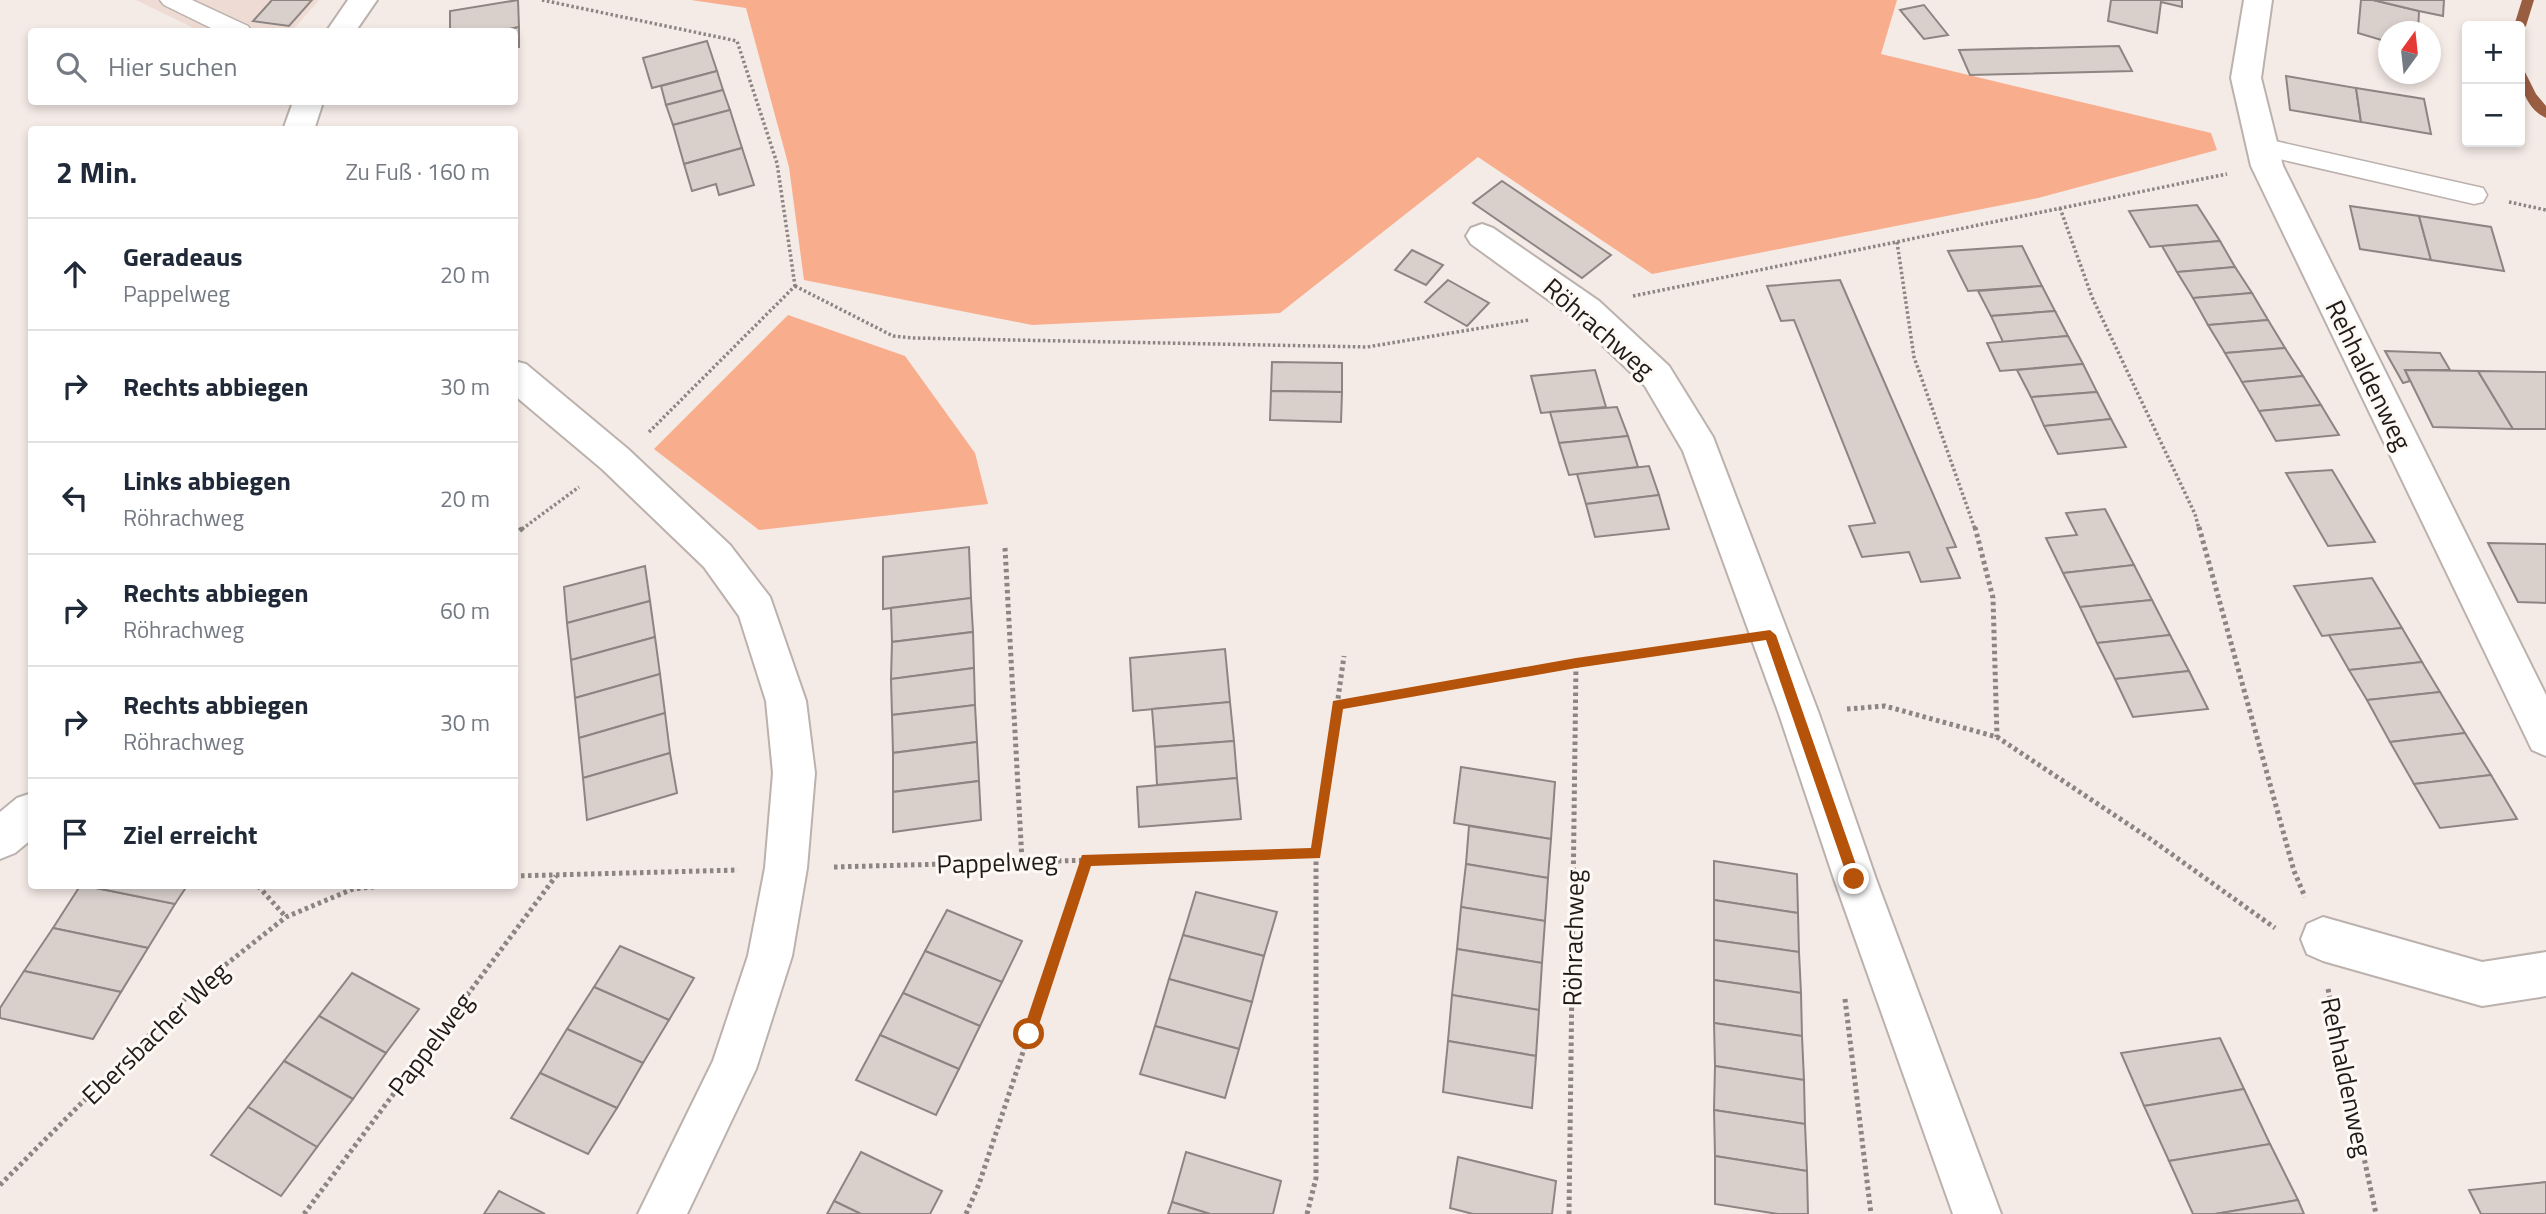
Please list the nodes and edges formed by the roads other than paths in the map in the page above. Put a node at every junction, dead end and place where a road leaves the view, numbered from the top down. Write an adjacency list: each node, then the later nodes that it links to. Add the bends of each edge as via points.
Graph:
1 (172, 0): 4 (lane)
2 (363, 0): 5 (street)
3 (2258, 0): 8 (street, Rehhaldenweg, via 2246,78)
4 (232, 28)
5 (343, 28)
6 (307, 105): 7 (street)
7 (299, 126)
8 (2265, 157): 9 (lane); 12 (street, Rehhaldenweg)
9 (2474, 195)
10 (1482, 236): 18 (street, Röhrachweg, via 1587,310 1657,376 1700,447)
11 (518, 377): 17 (street, via 718,555 756,609 786,701 794,773 786,869 770,956 733,1069)
12 (2546, 737)
13 (28, 815): 14 (street)
14 (0, 839)
15 (2323, 939): 16 (street, via 2482,984)
16 (2546, 974)
17 (662, 1214)
18 (1976, 1214)

